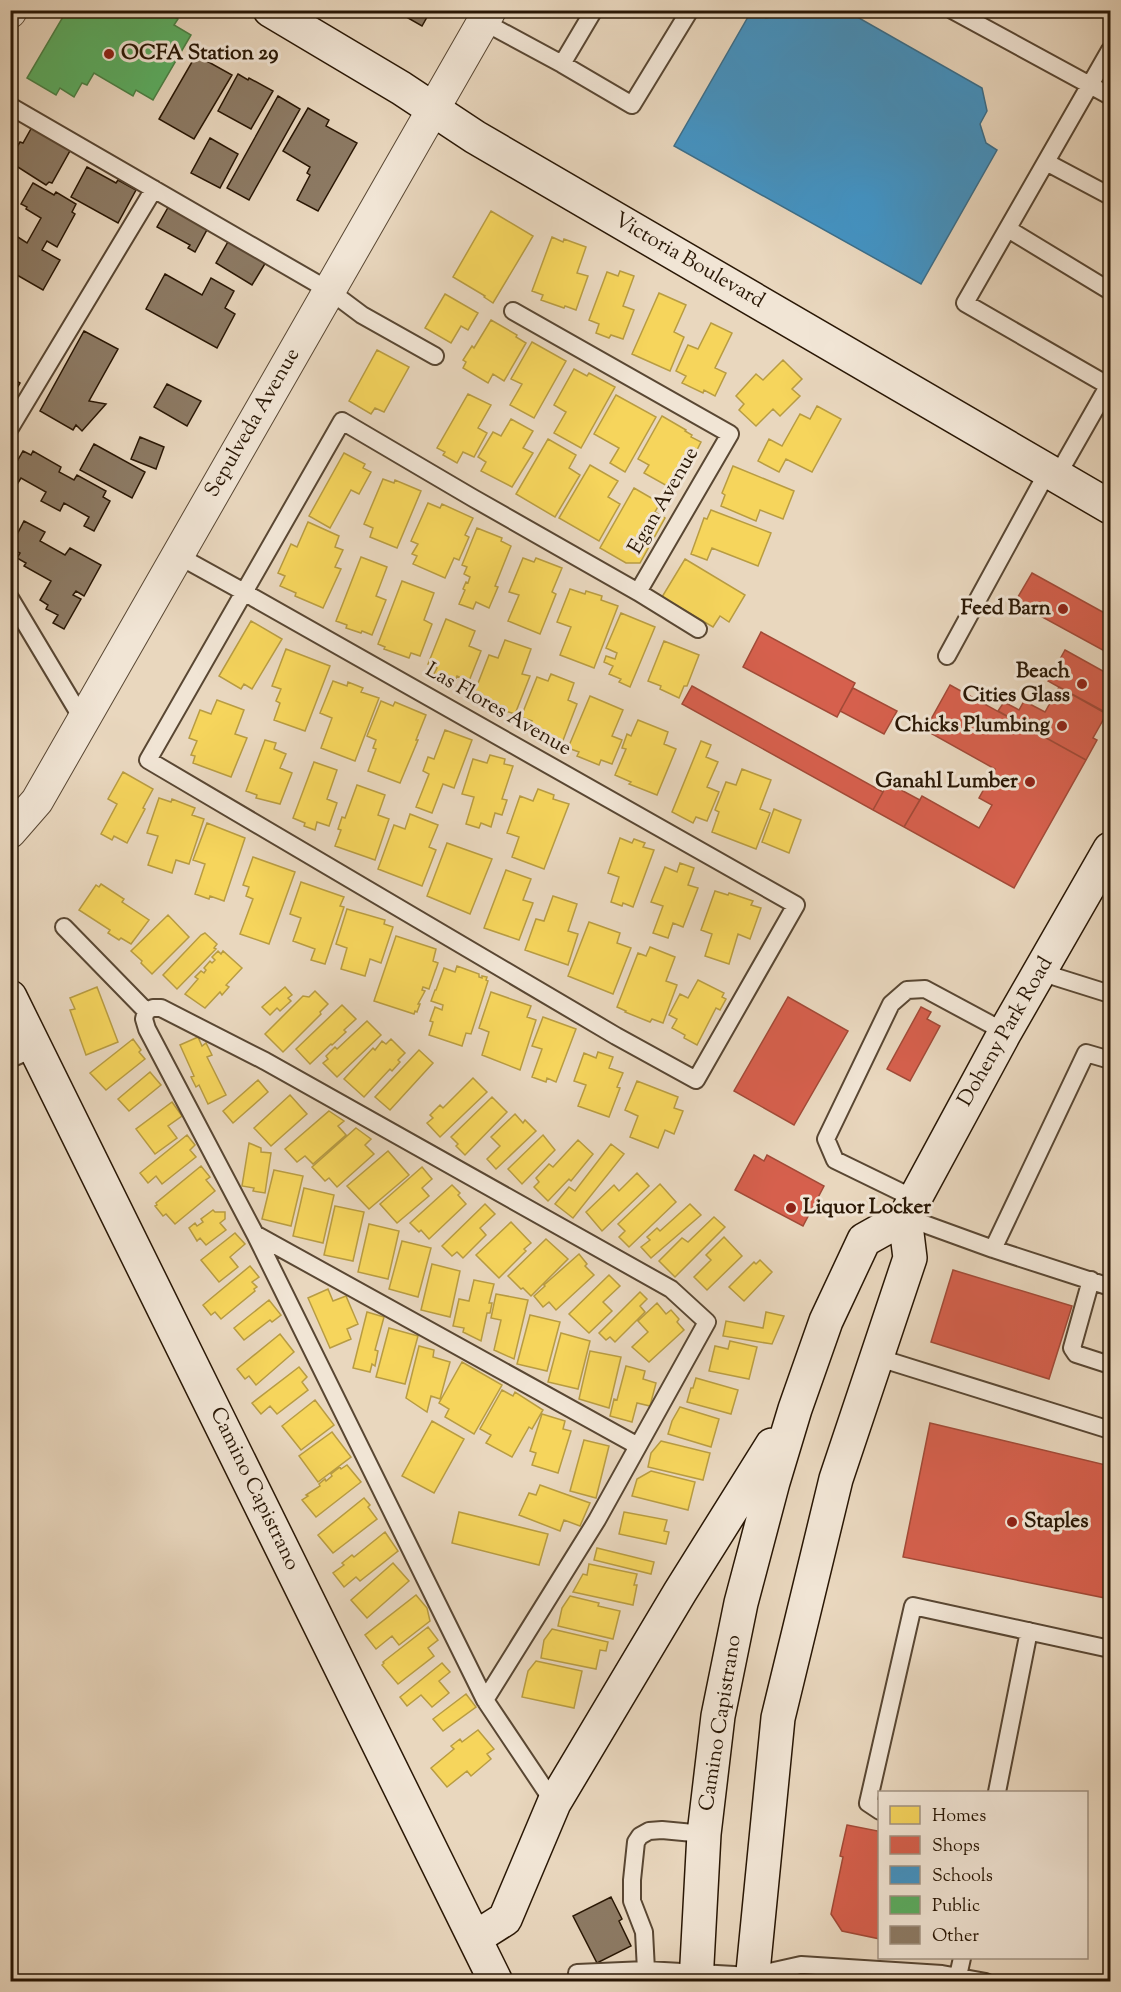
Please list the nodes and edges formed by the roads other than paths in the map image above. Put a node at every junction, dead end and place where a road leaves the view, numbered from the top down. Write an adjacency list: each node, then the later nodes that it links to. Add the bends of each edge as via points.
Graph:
1 (270, 10): 11 (main road, Victoria Boulevard)
2 (594, 10): 7 (lane)
3 (690, 10): 7 (lane, via 632,105)
4 (952, 10): 8 (lane)
5 (487, 16): 7 (lane); 11 (street, Sepulveda Avenue)
6 (1110, 50): 8 (lane)
7 (562, 64)
8 (1090, 85): 9 (lane); 12 (lane)
9 (1110, 96)
10 (10, 106): 13 (lane)
11 (433, 109): 16 (street, Sepulveda Avenue); 22 (main road, Victoria Boulevard)
12 (1046, 162): 14 (lane); 15 (lane)
13 (154, 189): 16 (lane); 21 (lane)
14 (1110, 196)
15 (1008, 229): 17 (lane); 20 (lane, via 965,303)
16 (330, 291): 19 (lane, via 362,315); 24 (street, Sepulveda Avenue)
17 (1110, 291)
18 (513, 311): 26 (lane, Egan Avenue, via 730,434)
19 (435, 356)
20 (1110, 384): 22 (lane)
21 (10, 428)
22 (1052, 474): 23 (main road, Victoria Boulevard); 29 (lane)
23 (1110, 507)
24 (177, 555): 25 (lane, Las Flores Avenue); 30 (street, Sepulveda Avenue)
25 (244, 592): 25 (lane, Las Flores Avenue, via 148,760 696,1080 796,906); 26 (lane, via 342,421)
26 (638, 592): 28 (lane)
27 (10, 598): 30 (lane)
28 (698, 629)
29 (947, 656)
30 (83, 720): 31 (street, Sepulveda Avenue, via 37,801)
31 (10, 832)
32 (1110, 849): 34 (main road, Doheny Park Road)
33 (64, 927): 37 (lane)
34 (1040, 972): 35 (lane); 38 (main road, Doheny Park Road)
35 (1110, 994)
36 (10, 997): 39 (main road, Camino Capistrano)
37 (147, 1011): 42 (lane, via 147,1029); 50 (lane, via 161,1008 265,1061 671,1289 706,1322)
38 (1005, 1032): 41 (main road, Doheny Park Road); 41 (lane, via 925,989 907,990 891,1004 826,1139 835,1160)
39 (23, 1054): 58 (main road, Camino Capistrano)
40 (1110, 1060): 43 (lane, via 1086,1053)
41 (909, 1207): 43 (lane); 46 (main road, via 910,1258); 48 (main road, via 864,1240 826,1321)
42 (255, 1234): 50 (lane); 53 (lane)
43 (993, 1249): 44 (lane)
44 (1091, 1280): 45 (lane); 47 (lane, via 1071,1348 1076,1354)
45 (1110, 1287)
46 (876, 1357): 49 (lane); 64 (main road, via 836,1479 778,1718)
47 (1110, 1365)
48 (795, 1409): 55 (main road); 57 (main road, Camino Capistrano, via 741,1603 720,1705)
49 (1110, 1430)
50 (638, 1446): 53 (lane, via 597,1520)
51 (1029, 1631): 52 (lane); 54 (lane); 56 (lane, via 913,1606 868,1803)
52 (1110, 1649)
53 (485, 1700): 55 (lane)
54 (997, 1791)
55 (554, 1803): 58 (main road, via 505,1918)
56 (878, 1810)
57 (704, 1834): 60 (lane, via 649,1831 636,1842 632,1901 644,1932); 63 (main road, Camino Capistrano)
58 (476, 1938): 65 (main road, Camino Capistrano)
59 (962, 1959): 62 (lane)
60 (646, 1970): 61 (lane); 63 (lane)
61 (576, 1973)
62 (958, 1976): 64 (lane, via 801,1965); 66 (lane)
63 (696, 1977): 64 (lane)
64 (755, 1980)
65 (496, 1982)
66 (986, 1982)

